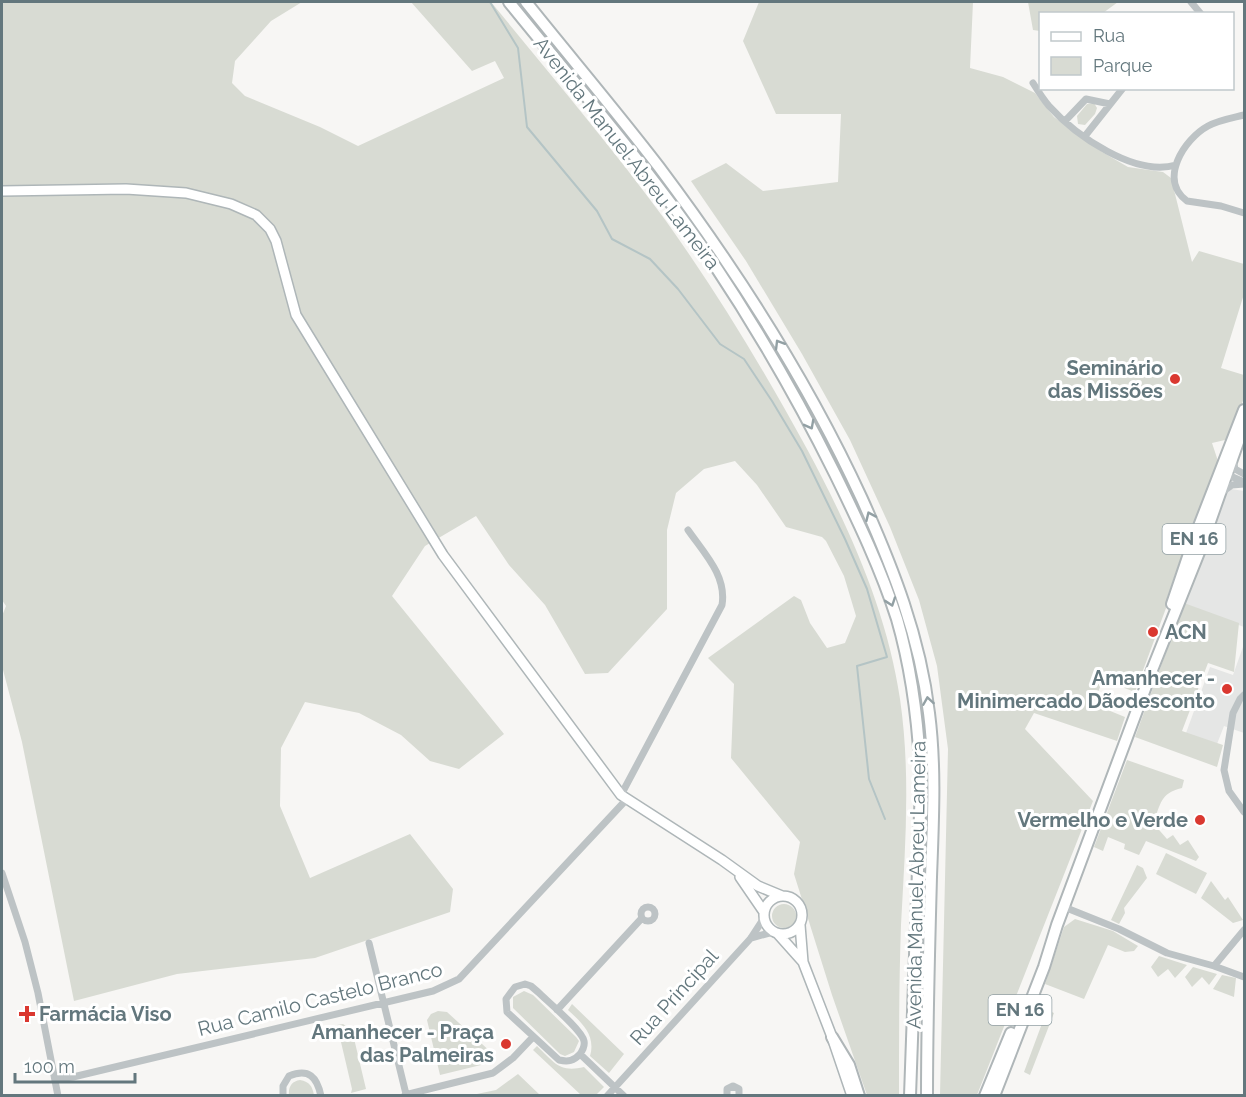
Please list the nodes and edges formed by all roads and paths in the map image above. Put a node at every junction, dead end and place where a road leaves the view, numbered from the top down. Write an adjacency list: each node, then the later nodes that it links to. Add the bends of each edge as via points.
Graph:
1 (509, 2): 45 (main road, Avenida Manuel Abreu Lameira, one-way to 45, via 667,199 728,286 817,437 887,592 911,680 920,747)
2 (526, 2): 63 (main road, Avenida Manuel Abreu Lameira, one-way to 2, via 933,749 922,668 900,590 838,447 768,326 663,173)
3 (1032, 83): 7 (street)
4 (1121, 90): 5 (street)
5 (1110, 104): 7 (street, via 1086,99); 8 (street)
6 (1245, 115): 9 (street, via 1206,127 1187,142)
7 (1065, 121): 8 (street)
8 (1084, 135): 9 (street, via 1128,162 1163,168)
9 (1176, 165): 11 (street, via 1175,181 1184,199)
10 (2, 190): 26 (street, via 126,189 186,193 247,210 262,221 276,241 296,315 443,555)
11 (1245, 213)
12 (1245, 410): 14 (main road, EN 16)
13 (1245, 425): 15 (main road, EN 16)
14 (1234, 435): 17 (main road, via 1225,469); 19 (main road, EN 16)
15 (1233, 460): 16 (street); 17 (main road, EN 16)
16 (1242, 473): 17 (street)
17 (1228, 475): 18 (street); 19 (main road, EN 16)
18 (1245, 483): 19 (street)
19 (1218, 490): 21 (main road, EN 16); 22 (main road, EN 16)
20 (688, 530): 26 (street, Rua Camilo Castelo Branco, via 718,574 723,586 722,605)
21 (1206, 535): 22 (main road); 23 (main road, EN 16)
22 (1194, 539): 23 (main road, via 1197,546 1189,568); 24 (main road, EN 16)
23 (1191, 573): 24 (main road, EN 16)
24 (1152, 670): 31 (main road, EN 16)
25 (1245, 695): 27 (street, via 1233,714 1224,770 1229,791)
26 (624, 797): 28 (street); 43 (street, Rua Camilo Castelo Branco, via 459,979 433,991)
27 (1245, 812)
28 (737, 872): 30 (street); 32 (street)
29 (2, 873): 49 (street, via 25,942)
30 (782, 896): 32 (street, via 768,903); 34 (street, via 794,899 801,908)
31 (1064, 907): 35 (main road, EN 16); 41 (street, via 1167,953)
32 (764, 915): 37 (street, via 767,926); 38 (street, Rua Principal)
33 (642, 918): 44 (street)
34 (800, 925): 37 (street, via 788,934); 40 (street)
35 (1057, 925): 64 (main road, EN 16); 65 (main road, EN 16)
36 (1245, 930): 41 (street)
37 (775, 933): 38 (street); 40 (street)
38 (751, 938): 50 (street, Rua Principal)
39 (369, 943): 43 (street)
40 (803, 962): 47 (street)
41 (1214, 966): 42 (street)
42 (1245, 977)
43 (384, 1002): 49 (street, Rua Camilo Castelo Branco); 54 (street)
44 (556, 1010): 46 (street, via 531,986 516,987 506,999 507,1012); 48 (street, via 585,1041)
45 (913, 1034): 61 (main road); 62 (main road, Avenida Manuel Abreu Lameira)
46 (533, 1036): 48 (street, via 559,1060 567,1062); 54 (street, via 493,1073)
47 (832, 1037): 59 (street); 60 (main road, via 849,1065)
48 (580, 1054): 50 (street)
49 (55, 1079): 51 (street)
50 (614, 1087): 55 (street, Rua Principal); 56 (street)
51 (58, 1095)
52 (283, 1095): 53 (street, via 289,1076 302,1073 314,1077)
53 (321, 1095)
54 (404, 1095)
55 (607, 1095)
56 (624, 1095)
57 (727, 1095): 58 (street, via 727,1089 733,1086)
58 (740, 1095)
59 (852, 1095)
60 (859, 1095)
61 (905, 1095)
62 (910, 1095)
63 (927, 1095)
64 (985, 1095)
65 (994, 1095)

